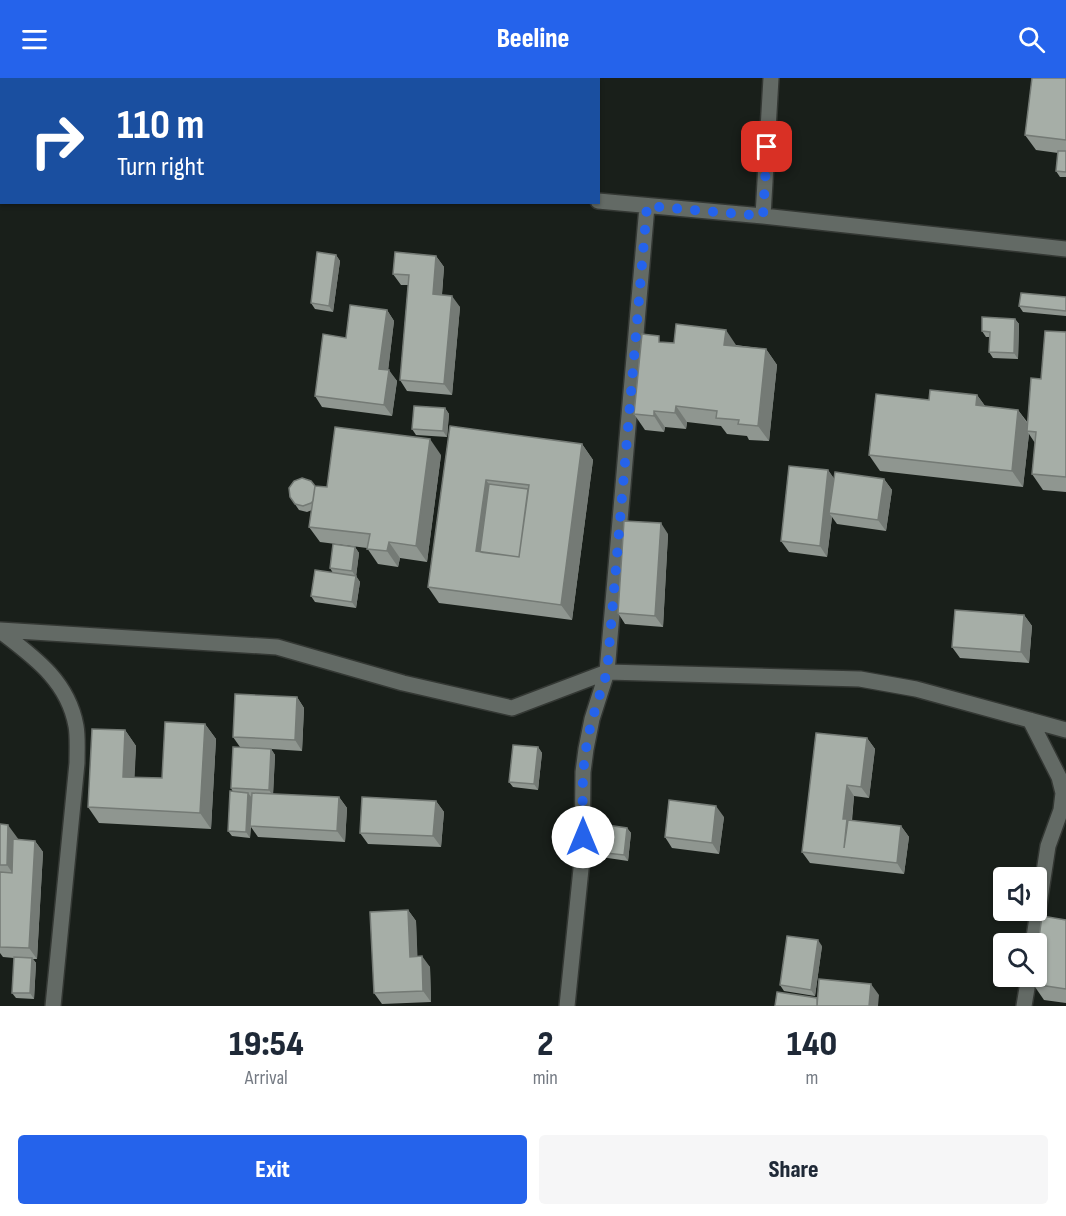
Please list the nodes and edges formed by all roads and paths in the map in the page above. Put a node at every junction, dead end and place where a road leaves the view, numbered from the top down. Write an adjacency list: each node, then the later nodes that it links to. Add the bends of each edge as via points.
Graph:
1 (771, 78): 4 (street)
2 (600, 201): 3 (street)
3 (647, 206): 4 (street); 7 (street)
4 (763, 216): 5 (street)
5 (1066, 249)
6 (0, 631): 7 (street, via 277,647 403,683 512,708); 12 (street, via 41,662 68,697 76,726 77,763)
7 (607, 672): 8 (street, via 860,679 916,689); 13 (street, via 592,719 583,772 582,859)
8 (1030, 720): 9 (street); 10 (street, via 1063,793 1048,846)
9 (1066, 730)
10 (1036, 933)
11 (1027, 987): 14 (street)
12 (53, 1006)
13 (567, 1006)
14 (1024, 1006)

